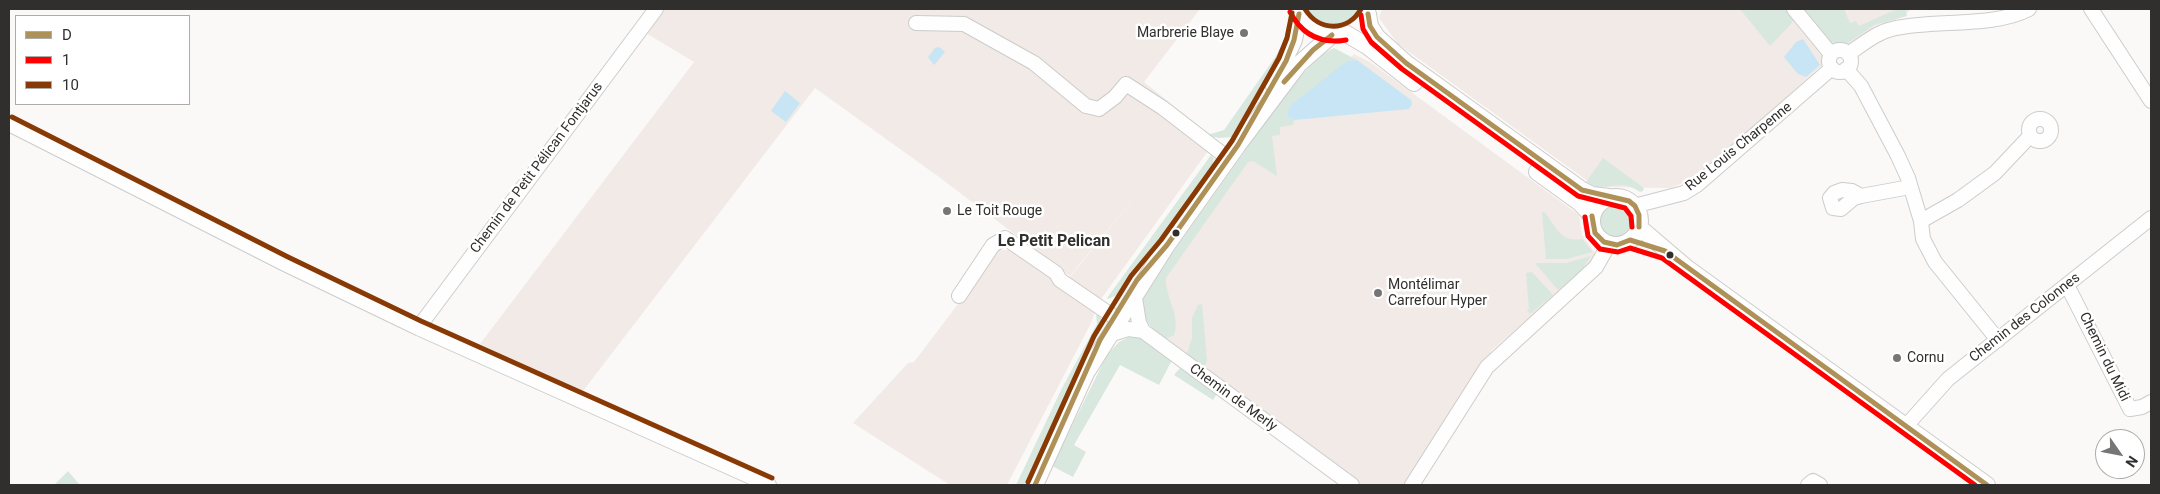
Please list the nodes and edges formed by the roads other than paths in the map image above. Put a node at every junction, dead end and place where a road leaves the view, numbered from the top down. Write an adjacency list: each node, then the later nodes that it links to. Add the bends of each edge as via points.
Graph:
1 (656, 9): 28 (street, Chemin de Petit Pélican Fontjarus)
2 (1794, 9): 9 (street)
3 (2029, 9): 9 (street, via 1996,19 1890,30 1848,54 1841,50)
4 (2091, 9): 10 (street)
5 (1298, 11): 8 (main road, via 1313,29); 13 (main road, via 1294,40 1286,61)
6 (1369, 12): 8 (main road, via 1358,26); 16 (main road, via 1370,26 1377,37 1406,63 1582,190)
7 (916, 24): 13 (street, via 964,24 1034,63 1086,106 1099,109 1126,84)
8 (1339, 34): 13 (main road, via 1300,64); 18 (main road, via 1367,46 1580,203)
9 (1837, 64): 14 (street, via 1861,86 1898,156); 17 (street, Rue Louis Charpenne, via 1697,185 1684,193)
10 (2151, 101)
11 (9, 124): 28 (street)
12 (2030, 136): 20 (street, via 1996,173)
13 (1233, 152): 23 (main road)
14 (1910, 187): 15 (street); 20 (street)
15 (1861, 196)
16 (1609, 197): 17 (main road, via 1623,198); 18 (main road, via 1597,205)
17 (1634, 206): 21 (main road, via 1640,220)
18 (1592, 216): 22 (main road, via 1595,233)
19 (2151, 218): 24 (street, Chemin des Colonnes)
20 (1921, 221): 31 (street, via 1923,239 1935,262)
21 (1635, 233): 22 (main road, via 1624,243); 34 (main road, via 1643,228 1665,251)
22 (1609, 244): 38 (street, via 1596,267 1486,367)
23 (1167, 246): 26 (main road); 27 (main road, via 1137,280)
24 (2067, 285): 31 (street, Chemin des Colonnes); 33 (street, Chemin du Midi, via 2130,408)
25 (959, 296): 27 (street, via 993,245 1005,238)
26 (1135, 298): 29 (street, via 1139,323); 30 (main road)
27 (1114, 318): 32 (main road, via 1100,340)
28 (418, 328): 35 (street)
29 (1144, 331): 30 (street); 37 (street, Chemin de Merly)
30 (1112, 334): 32 (main road)
31 (1998, 340): 34 (street, Chemin des Colonnes, via 1948,379)
32 (1088, 370): 36 (main road)
33 (2151, 402)
34 (1906, 426): 41 (main road)
35 (769, 485)
36 (1035, 485)
37 (1352, 485)
38 (1412, 485)
39 (1808, 485): 40 (street, via 1813,481)
40 (1820, 485)
41 (1987, 485)

